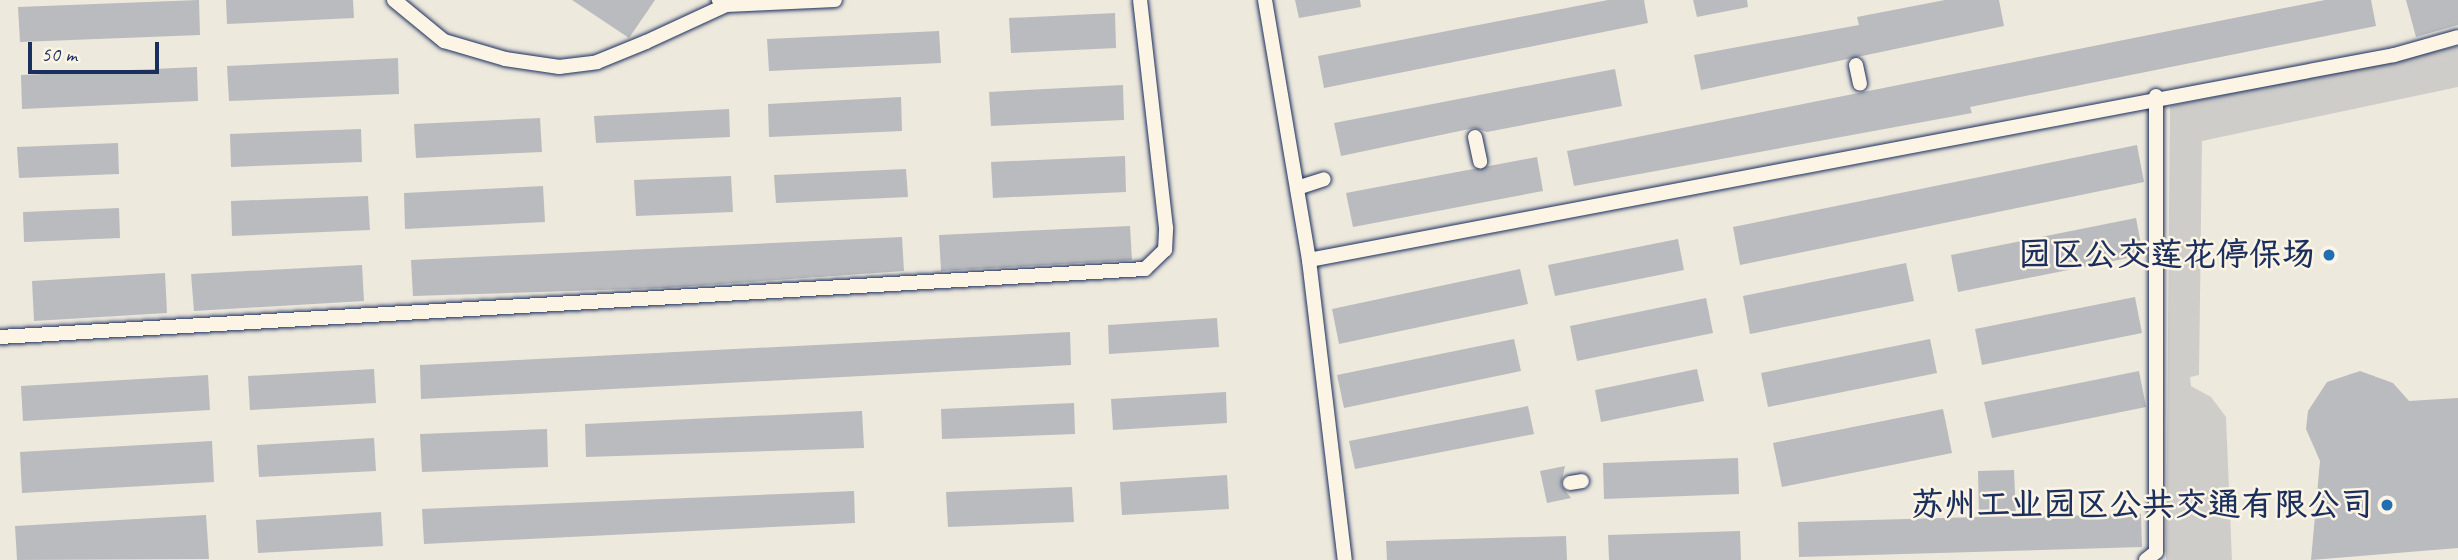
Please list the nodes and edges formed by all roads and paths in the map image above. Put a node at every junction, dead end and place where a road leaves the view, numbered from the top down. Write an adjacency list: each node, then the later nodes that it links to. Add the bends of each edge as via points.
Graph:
1 (394, 0): 5 (street, via 444,41 559,67 597,62)
2 (835, 0): 5 (street)
3 (1140, 0): 15 (street, via 1166,228 1165,250 1145,270)
4 (1265, 0): 13 (street)
5 (722, 2)
6 (2458, 37): 9 (street, via 2394,55)
7 (1856, 65): 8 (street)
8 (1860, 84)
9 (2155, 96): 14 (street); 17 (street, via 2156,552)
10 (1475, 138): 11 (street)
11 (1480, 161)
12 (1324, 179): 13 (street)
13 (1297, 188): 14 (street)
14 (1309, 260): 16 (street)
15 (0, 337)
16 (1345, 560)
17 (2146, 560)

